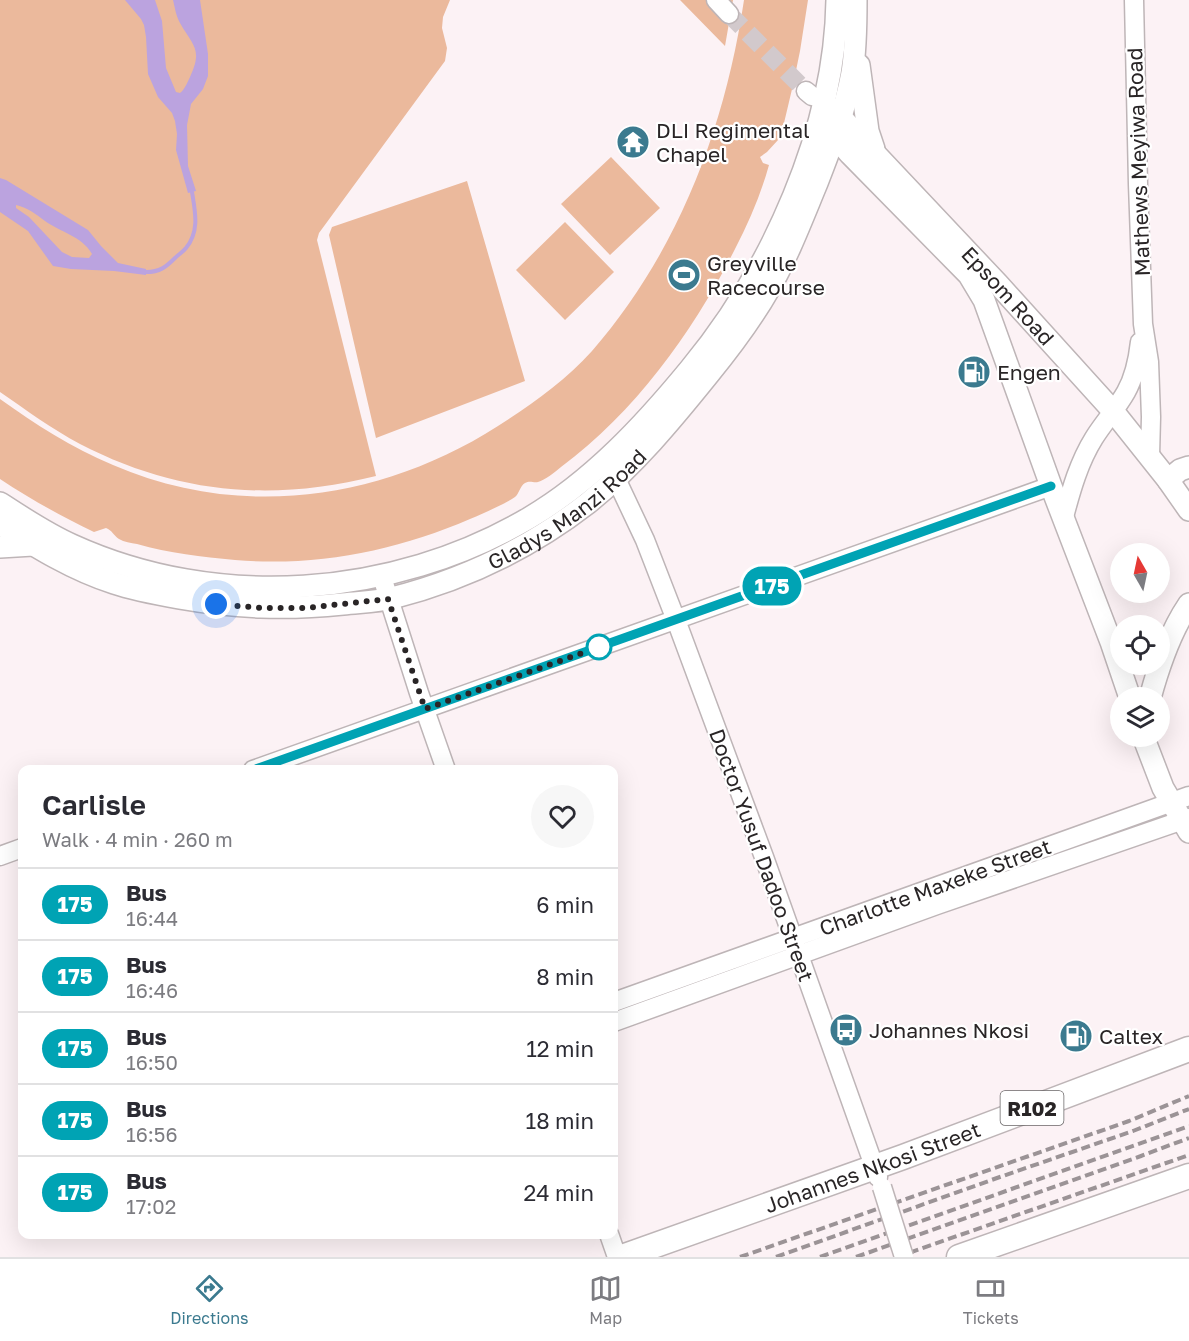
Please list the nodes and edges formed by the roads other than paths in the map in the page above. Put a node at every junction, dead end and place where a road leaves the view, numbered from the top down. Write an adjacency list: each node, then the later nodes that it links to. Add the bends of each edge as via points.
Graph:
1 (716, 0): 5 (street)
2 (837, 0): 7 (main road, Gladys Manzi Road, via 835,39)
3 (856, 0): 6 (main road, Gladys Manzi Road)
4 (1134, 0): 10 (street, Mathews Meyiwa Road)
5 (729, 14)
6 (855, 41): 8 (main road, Gladys Manzi Road, via 846,102); 9 (main road)
7 (816, 101): 8 (main road); 13 (main road, Gladys Manzi Road, via 812,146 793,197 753,281 706,351)
8 (838, 127): 9 (main road, Epsom Road); 15 (main road, Gladys Manzi Road, via 790,247 743,330 668,424); 17 (main road, Epsom Road, via 978,290)
9 (875, 154): 11 (main road, Epsom Road)
10 (1143, 324): 11 (street, Mathews Meyiwa Road, via 1133,379); 12 (street, Mathews Meyiwa Road, via 1149,362)
11 (1113, 411): 12 (main road, Epsom Road); 20 (street, Mathews Meyiwa Road, via 1087,451)
12 (1150, 456): 16 (main road, Epsom Road)
13 (607, 459): 15 (street, Doctor Yusuf Dadoo Street); 24 (main road, Gladys Manzi Road, via 558,499 497,536 463,552)
14 (1189, 467): 16 (main road)
15 (616, 478): 25 (main road, Gladys Manzi Road, via 560,523 498,560); 27 (street, Doctor Yusuf Dadoo Street)
16 (1168, 480): 19 (main road, Epsom Road)
17 (1051, 486): 20 (main road, Epsom Road); 27 (street)
18 (0, 503): 24 (main road, Gladys Manzi Road, via 71,545 166,577 255,588)
19 (1189, 510)
20 (1064, 517): 28 (main road, Epsom Road)
21 (0, 524): 22 (main road, Gladys Manzi Road)
22 (33, 545): 23 (main road); 25 (main road, Gladys Manzi Road, via 114,583 216,604 305,608)
23 (0, 547)
24 (381, 577): 25 (street)
25 (388, 599): 30 (street)
26 (1189, 604): 29 (main road)
27 (676, 620): 30 (street); 37 (street, Doctor Yusuf Dadoo Street)
28 (1126, 687)
29 (1153, 687)
30 (425, 709): 32 (street); 33 (street)
31 (1148, 747): 34 (main road, via 1163,788)
32 (267, 765)
33 (444, 765)
34 (1184, 814): 37 (street, Charlotte Maxeke Street, via 1039,859)
35 (18, 849): 36 (street)
36 (0, 856)
37 (796, 947): 38 (street, Charlotte Maxeke Street); 43 (street, Doctor Yusuf Dadoo Street)
38 (667, 993): 39 (street, Charlotte Maxeke Street); 40 (street, Charlotte Maxeke Street)
39 (618, 1001)
40 (618, 1021)
41 (1189, 1049): 43 (highway, Johannes Nkosi Street / R102)
42 (1189, 1176): 48 (highway)
43 (878, 1177): 46 (highway, Johannes Nkosi Street / R102); 47 (street, Doctor Yusuf Dadoo Street, bridge)
44 (611, 1239): 45 (street)
45 (616, 1257)
46 (622, 1257)
47 (904, 1257)
48 (959, 1257)

